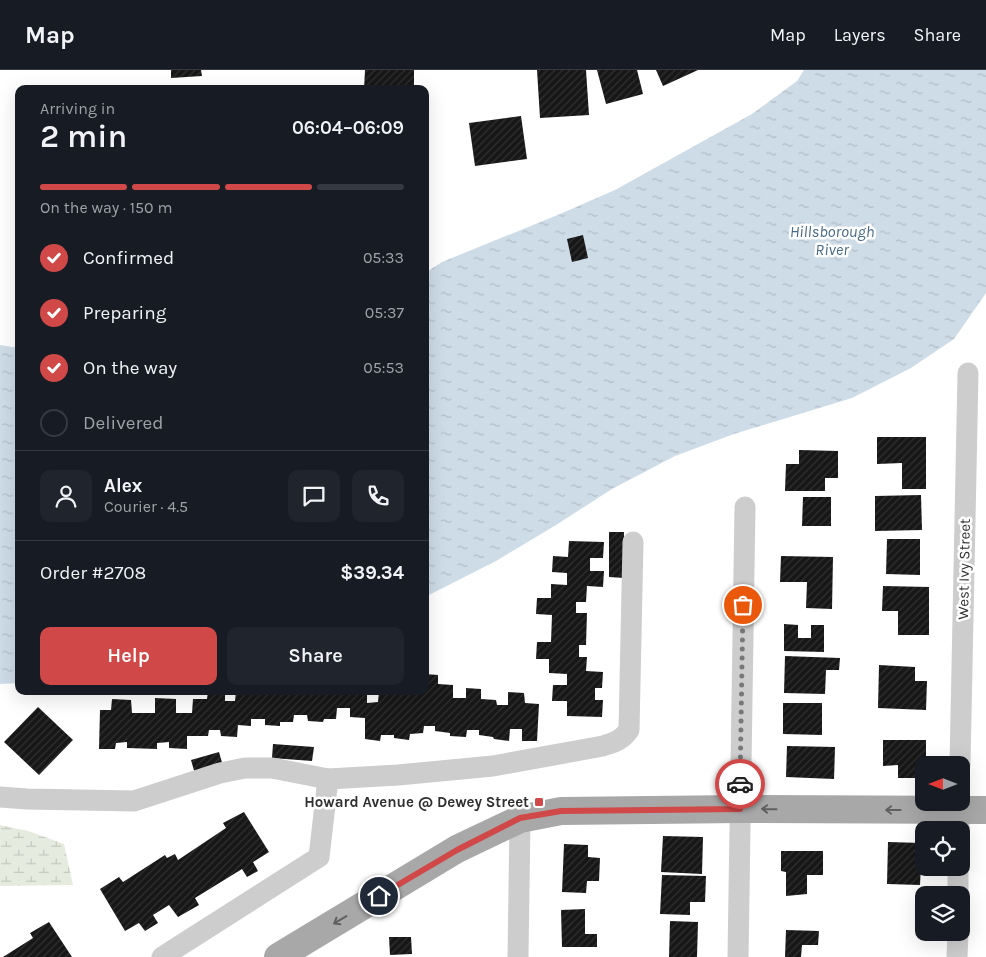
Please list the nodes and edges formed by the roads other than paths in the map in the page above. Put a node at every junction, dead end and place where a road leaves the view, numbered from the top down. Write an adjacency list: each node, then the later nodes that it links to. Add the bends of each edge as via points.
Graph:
1 (968, 373): 4 (street, West Ivy Street)
2 (745, 507): 7 (street)
3 (634, 542): 5 (street, via 629,730 624,737 603,746 493,766)
4 (960, 756)
5 (328, 779): 6 (street, via 272,768 245,768 134,801); 13 (street, via 319,857)
6 (0, 797)
7 (740, 809): 9 (main road, one-way to 7); 10 (main road, via 561,811); 15 (street)
8 (986, 810): 9 (main road)
9 (959, 814)
10 (520, 818): 12 (main road, one-way to 12, via 457,850); 14 (street)
11 (958, 941): 16 (street)
12 (293, 952)
13 (162, 957)
14 (518, 957)
15 (738, 957)
16 (957, 957)

